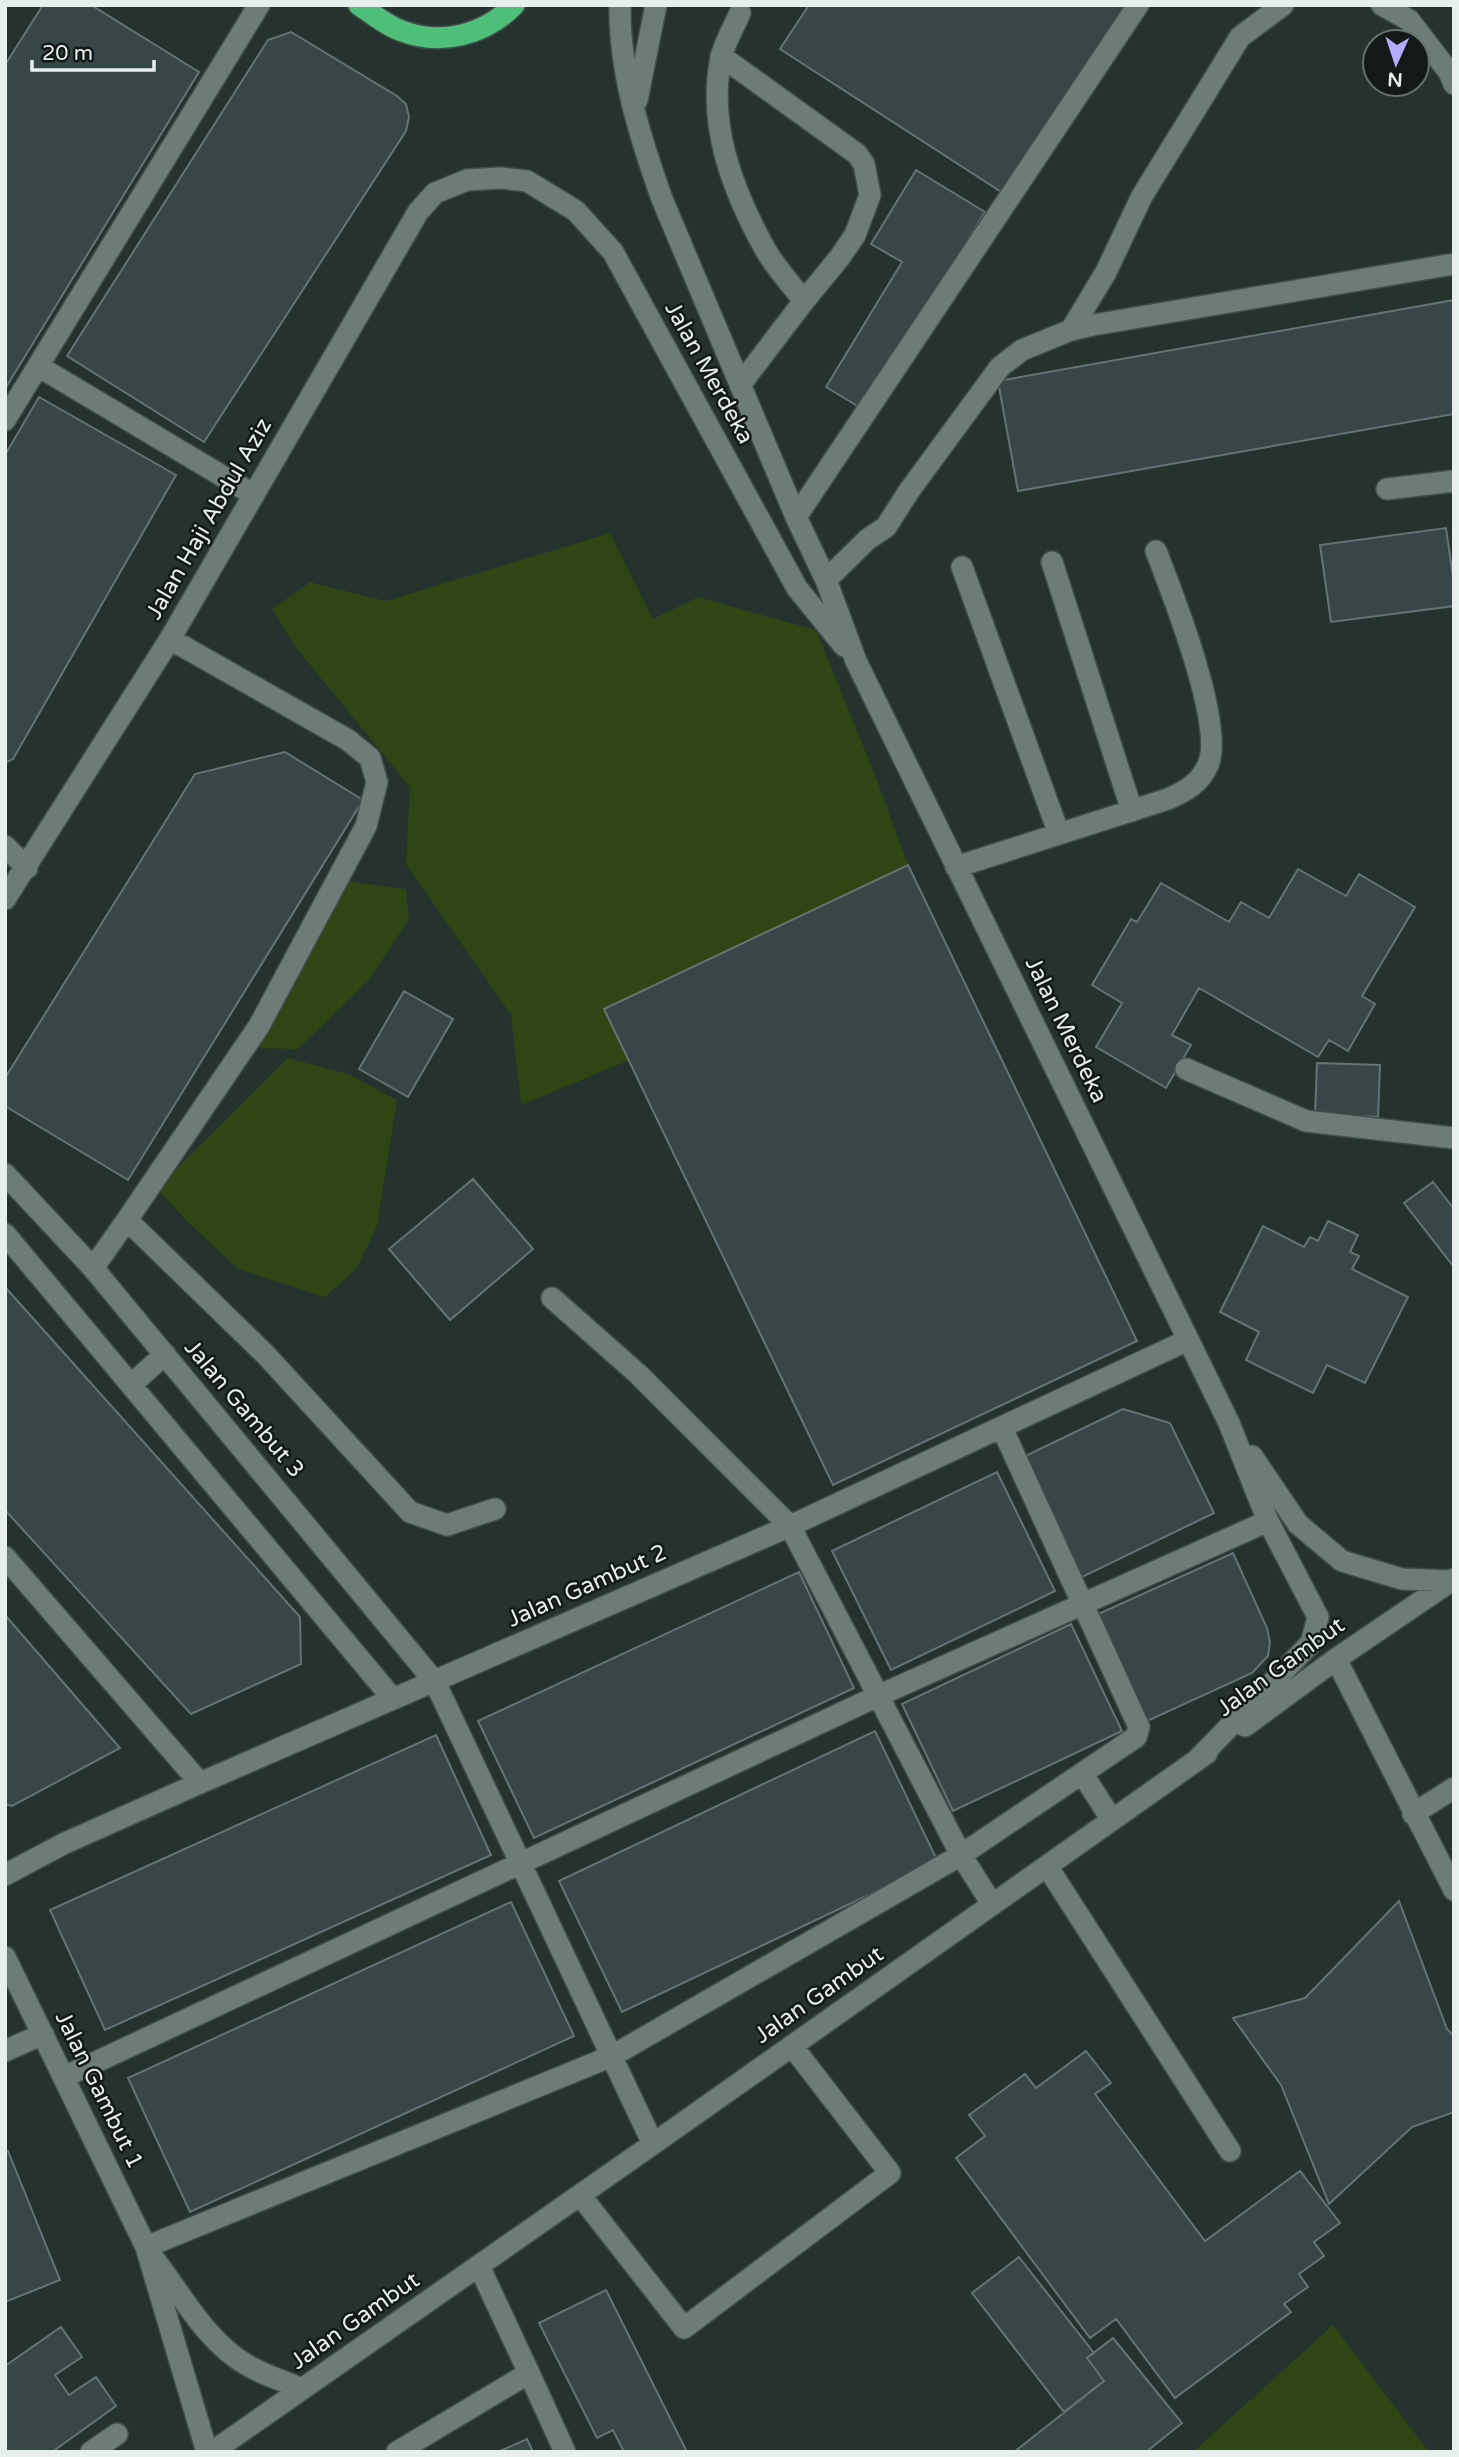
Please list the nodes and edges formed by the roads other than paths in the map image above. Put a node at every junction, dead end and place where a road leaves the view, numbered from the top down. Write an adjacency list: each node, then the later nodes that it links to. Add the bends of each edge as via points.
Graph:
1 (259, 5): 17 (street)
2 (359, 5): 3 (highway, via 400,31 431,38 461,36 488,26)
3 (514, 5)
4 (620, 5): 12 (street, Jalan Merdeka)
5 (656, 5): 12 (street)
6 (1138, 5): 23 (street)
7 (1283, 5): 16 (street, via 1240,37 1142,196 1106,272)
8 (1388, 7): 11 (street, via 1409,20)
9 (738, 8): 10 (street)
10 (721, 56): 15 (street, via 716,104 722,144 766,251); 15 (street, via 857,154 864,164 870,195 855,234)
11 (1454, 84)
12 (634, 112): 18 (street, Jalan Merdeka, via 662,199)
13 (467, 180): 22 (street, Jalan Haji Abdul Aziz, via 435,193 418,212); 29 (street, Jalan Merdeka, via 501,177 527,181 576,211 613,252 797,588)
14 (1454, 264): 16 (street)
15 (804, 302): 18 (street)
16 (1071, 330): 27 (street, via 1022,350 1000,367 886,527)
17 (38, 366): 19 (street); 22 (street)
18 (740, 385): 23 (street, Jalan Merdeka)
19 (5, 420)
20 (1454, 481): 21 (street)
21 (1387, 489)
22 (254, 495): 28 (street, Jalan Haji Abdul Aziz)
23 (796, 517): 27 (street, Jalan Merdeka)
24 (1156, 551): 30 (street, via 1190,641 1211,729 1209,763 1192,788)
25 (1052, 562): 30 (street)
26 (962, 567): 31 (street)
27 (826, 580): 29 (street, Jalan Merdeka)
28 (170, 639): 34 (street, Jalan Haji Abdul Aziz); 39 (street, via 348,740 370,758 377,782 366,826 259,1026)
29 (856, 661): 33 (street, Jalan Merdeka)
30 (1132, 811): 31 (street)
31 (1059, 834): 33 (street)
32 (5, 846): 34 (street)
33 (957, 867): 43 (street, Jalan Merdeka)
34 (27, 868): 35 (street, Jalan Haji Abdul Aziz)
35 (5, 899)
36 (1186, 1069): 37 (street, via 1306,1121)
37 (1454, 1138)
38 (5, 1174): 41 (street, Jalan Gambut 3)
39 (127, 1220): 41 (street); 48 (street, via 265,1354 410,1513 447,1525)
40 (5, 1234): 45 (street)
41 (93, 1268): 44 (street, Jalan Gambut 3)
42 (552, 1298): 50 (street, via 638,1374)
43 (1188, 1340): 46 (street, Jalan Merdeka); 47 (street, Jalan Gambut 2)
44 (165, 1354): 45 (street); 55 (street, Jalan Gambut 3)
45 (131, 1385): 57 (street)
46 (1229, 1423): 49 (street, Jalan Merdeka); 52 (street, Jalan Merdeka, via 1298,1524 1342,1561 1402,1579)
47 (1002, 1428): 50 (street, Jalan Gambut 2); 53 (street)
48 (495, 1510)
49 (1268, 1521): 53 (street); 58 (street, Jalan Merdeka, via 1318,1617 1311,1643)
50 (790, 1526): 55 (street, Jalan Gambut 2); 56 (street)
51 (5, 1557): 60 (street)
52 (1452, 1580): 54 (street, Jalan Gambut)
53 (1083, 1604): 56 (street); 59 (street, via 1139,1727 1136,1737)
54 (1336, 1659): 58 (street, Jalan Gambut); 62 (street)
55 (435, 1682): 57 (street, Jalan Gambut 2); 65 (street, Jalan Gambut 3)
56 (880, 1695): 64 (street); 65 (street)
57 (393, 1699): 60 (street, Jalan Gambut 2)
58 (1196, 1761): 63 (street, Jalan Gambut)
59 (1082, 1773): 63 (street); 64 (street)
60 (200, 1783): 67 (street, Jalan Gambut 2)
61 (1454, 1788): 62 (street)
62 (1413, 1814): 68 (street)
63 (1112, 1820): 66 (street, Jalan Gambut)
64 (961, 1855): 69 (street); 74 (street)
65 (520, 1863): 74 (street, Jalan Gambut 3); 75 (street)
66 (1047, 1866): 69 (street, Jalan Gambut); 77 (street)
67 (5, 1875)
68 (1454, 1890)
69 (992, 1905): 72 (street, Jalan Gambut)
70 (5, 1957): 71 (street, Jalan Gambut 1)
71 (43, 2034): 73 (street); 75 (street, Jalan Gambut 1)
72 (792, 2046): 76 (street, Jalan Gambut); 78 (street, via 890,2173 684,2328)
73 (5, 2051)
74 (612, 2056): 76 (street, Jalan Gambut 3); 79 (street)
75 (64, 2077): 79 (street, Jalan Gambut 1)
76 (653, 2144): 78 (street, Jalan Gambut)
77 (1230, 2151)
78 (580, 2195): 80 (street, Jalan Gambut)
79 (146, 2247): 82 (street, Jalan Gambut 1, via 220,2345 247,2365); 85 (street, Jalan Gambut 1)
80 (479, 2266): 81 (street); 82 (street, Jalan Gambut)
81 (529, 2373): 86 (street); 87 (street)
82 (302, 2389): 85 (street, Jalan Gambut)
83 (117, 2434): 84 (street)
84 (91, 2452)
85 (210, 2452)
86 (397, 2452)
87 (565, 2452)

